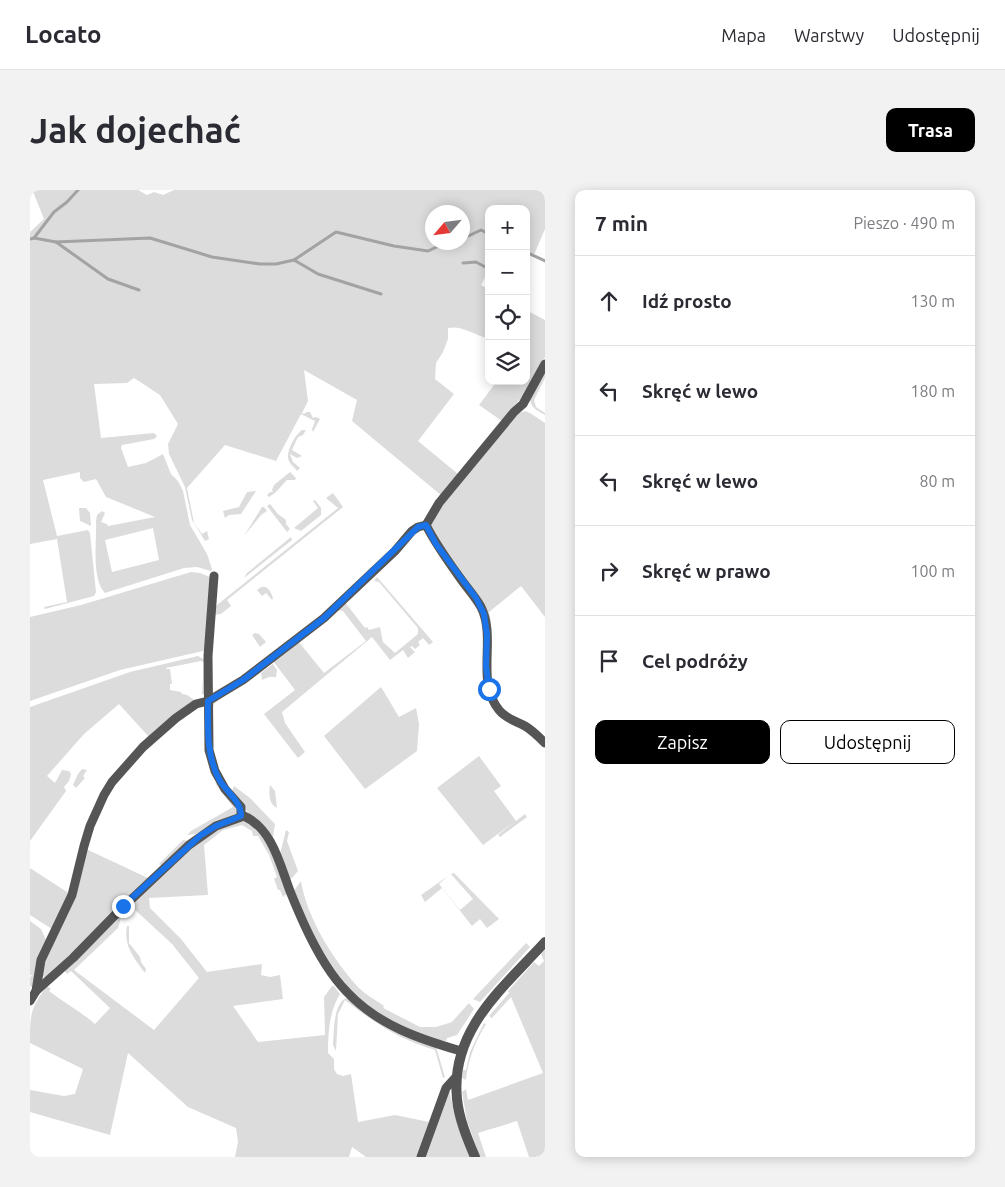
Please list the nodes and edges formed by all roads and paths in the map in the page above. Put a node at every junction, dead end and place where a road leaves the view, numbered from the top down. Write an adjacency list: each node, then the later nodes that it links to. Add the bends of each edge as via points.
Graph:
1 (545, 364): 2 (street, via 523,404 439,503)
2 (426, 525): 4 (street, via 412,531 317,624 243,680); 5 (street, via 484,614 486,673 496,706 504,716 525,726)
3 (214, 576): 4 (street)
4 (208, 701): 6 (street, via 211,761 220,781 240,807); 8 (street, via 196,704 159,732 112,782 104,795 84,846 72,895 41,960)
5 (545, 743)
6 (241, 816): 8 (street, via 216,826 190,845); 10 (street, via 258,825 271,843 310,936 346,992 370,1012 402,1031)
7 (545, 942): 10 (street, via 481,1014)
8 (36, 991): 9 (street)
9 (30, 1001)
10 (461, 1051): 11 (street)
11 (456, 1077): 12 (street, via 446,1088); 13 (street, via 459,1112)
12 (421, 1157)
13 (475, 1157)

